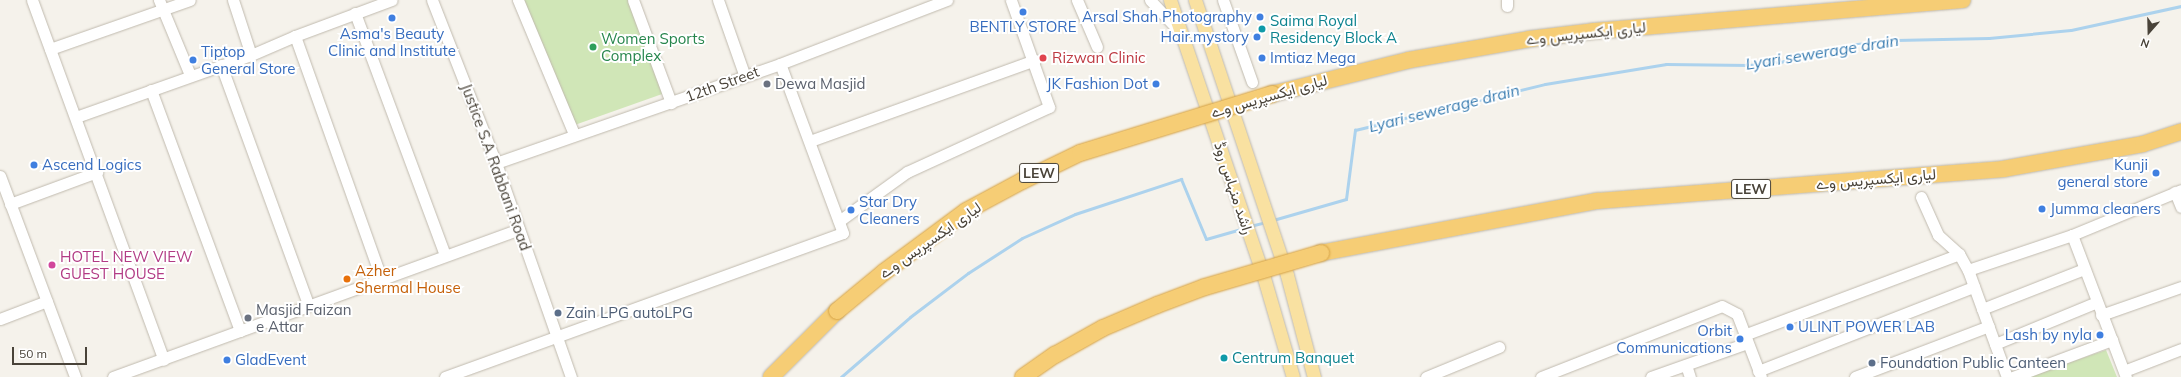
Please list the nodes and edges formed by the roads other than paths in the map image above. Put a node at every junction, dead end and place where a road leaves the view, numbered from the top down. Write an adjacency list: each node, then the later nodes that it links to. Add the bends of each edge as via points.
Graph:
1 (32, 0): 22 (street)
2 (190, 0): 17 (street)
3 (233, 0): 23 (street)
4 (392, 0): 18 (street)
5 (432, 0): 36 (street, Justice S.A Rabbani Road)
6 (518, 0): 34 (street)
7 (633, 0): 31 (street)
8 (718, 0): 27 (street)
9 (947, 0): 25 (street, 12th Street)
10 (1011, 0): 24 (street)
11 (1077, 0): 21 (street)
12 (1150, 0): 19 (street)
13 (1170, 0): 19 (main road, راشد منہاس روڈ)
14 (1195, 0): 79 (main road, راشد منہاس روڈ, bridge, via 1227,89 1287,275)
15 (1223, 0): 29 (street)
16 (1963, 0): 76 (highway, لیاری ایکسپریس وے / LEW, bridge, via 1594,31 1498,44 1346,75 1138,134 1080,153 966,212 884,272 837,311)
17 (161, 5): 22 (street); 28 (street)
18 (355, 13): 20 (street); 47 (street)
19 (1182, 34): 78 (main road, راشد منہاس روڈ, bridge, via 1264,278)
20 (295, 36): 23 (street); 50 (street)
21 (1097, 47)
22 (50, 49): 32 (street)
23 (251, 55): 26 (street)
24 (1035, 60): 35 (street); 43 (street, via 1050,107 907,172)
25 (780, 64): 27 (street, 12th Street); 35 (street)
26 (221, 65): 28 (street); 55 (street)
27 (744, 74): 31 (street, 12th Street)
28 (190, 75): 30 (street)
29 (1252, 82)
30 (151, 90): 32 (street); 60 (street)
31 (671, 103): 34 (street, 12th Street)
32 (76, 117): 37 (street)
33 (2181, 132): 77 (highway, لیاری ایکسپریس وے / LEW, bridge, via 2143,144 2003,169 1597,201 1321,254 1205,286 1157,305 1096,332)
34 (574, 134): 36 (street, 12th Street)
35 (810, 141): 43 (street)
36 (496, 164): 44 (street, Justice S.A Rabbani Road)
37 (97, 172): 41 (street); 67 (street)
38 (0, 176): 41 (street)
39 (2178, 191): 42 (street); 45 (street)
40 (1921, 197): 46 (street, via 1938,235)
41 (10, 204): 53 (street)
42 (2181, 208)
43 (839, 222): 61 (street, via 843,233)
44 (519, 229): 47 (street); 61 (street, Justice S.A Rabbani Road)
45 (2072, 235): 48 (street); 49 (street)
46 (1959, 254): 49 (street); 62 (street)
47 (445, 255): 50 (street)
48 (2084, 269): 54 (street); 56 (street)
49 (1968, 270): 51 (street)
50 (381, 278): 55 (street)
51 (1974, 287): 56 (street); 69 (street)
52 (2181, 287): 57 (street)
53 (47, 301): 58 (street); 72 (street)
54 (2096, 302): 57 (street); 64 (street)
55 (308, 304): 60 (street)
56 (1982, 309): 59 (street)
57 (2102, 315): 63 (street)
58 (0, 319)
59 (1989, 326): 64 (street); 83 (street)
60 (240, 331): 67 (street)
61 (557, 335): 74 (street); 75 (street, Justice S.A Rabbani Road)
62 (1745, 339): 68 (street); 69 (street); 71 (street, via 1737,314 1722,306)
63 (2112, 340): 70 (street); 85 (street)
64 (1995, 344): 84 (street)
65 (1499, 347): 80 (street)
66 (2181, 350): 70 (street)
67 (164, 360): 73 (street)
68 (1686, 365): 81 (street); 82 (street)
69 (1760, 374)
70 (2125, 374)
71 (1545, 376)
72 (75, 377)
73 (113, 377)
74 (445, 377)
75 (571, 377)
76 (771, 377)
77 (1023, 377)
78 (1293, 377)
79 (1314, 377)
80 (1426, 377)
81 (1651, 377)
82 (1690, 377)
83 (1855, 377)
84 (2007, 377)
85 (2013, 377)

